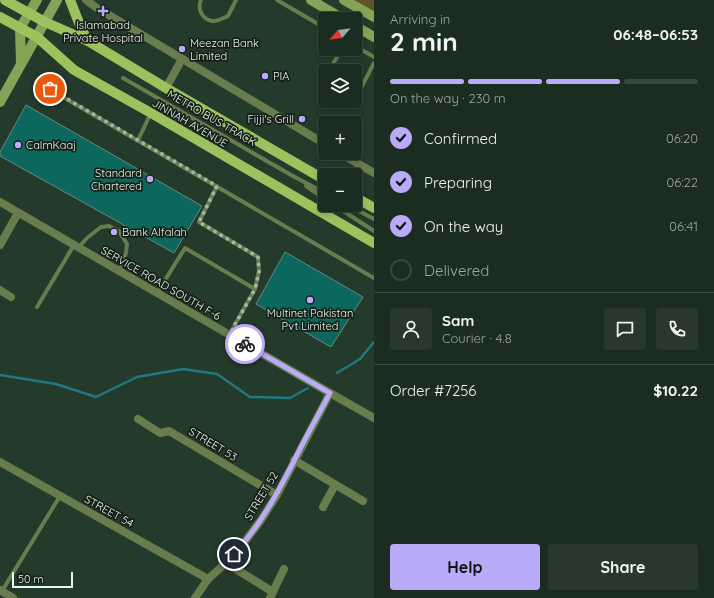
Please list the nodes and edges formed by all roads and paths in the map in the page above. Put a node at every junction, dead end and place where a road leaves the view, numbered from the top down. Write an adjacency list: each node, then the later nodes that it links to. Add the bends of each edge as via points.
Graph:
1 (5, 0): 12 (main road, JINNAH AVENUE)
2 (37, 0): 12 (street)
3 (57, 0): 15 (street)
4 (70, 0): 21 (main road)
5 (86, 0): 24 (street)
6 (201, 0): 7 (lane, via 199,3 202,16 218,21 228,16)
7 (236, 0)
8 (276, 0): 16 (lane)
9 (311, 0): 11 (street)
10 (344, 0): 14 (street)
11 (331, 12)
12 (29, 14): 15 (main road, JINNAH AVENUE); 17 (street)
13 (0, 17): 17 (main road, JINNAH AVENUE)
14 (374, 17)
15 (45, 22): 19 (street); 21 (main road, JINNAH AVENUE)
16 (318, 24)
17 (20, 28): 19 (main road, JINNAH AVENUE); 26 (street)
18 (362, 30): 20 (street)
19 (37, 37): 26 (street); 32 (main road, JINNAH AVENUE, via 74,70)
20 (374, 37)
21 (88, 41): 30 (main road, JINNAH AVENUE)
22 (362, 50): 23 (lane)
23 (374, 57)
24 (182, 59): 30 (street); 34 (street)
25 (374, 63): 29 (lane)
26 (22, 64): 31 (street)
27 (123, 78): 37 (lane, METRO BUS TRACK)
28 (37, 82): 33 (lane)
29 (362, 86)
30 (166, 88): 38 (main road, JINNAH AVENUE)
31 (0, 102)
32 (150, 113): 33 (lane); 50 (main road, JINNAH AVENUE)
33 (138, 140): 39 (lane)
34 (318, 140)
35 (352, 160): 36 (street)
36 (374, 173)
37 (291, 175): 40 (lane, METRO BUS TRACK); 41 (lane, METRO BUS TRACK)
38 (318, 176)
39 (217, 186): 54 (lane); 55 (lane, via 199,222 258,257 259,272)
40 (318, 189)
41 (318, 194)
42 (362, 201): 44 (main road)
43 (0, 202): 47 (street, SERVICE ROAD SOUTH F-6)
44 (374, 208)
45 (345, 212): 49 (lane)
46 (361, 212): 48 (lane)
47 (18, 213): 51 (street); 52 (street, SERVICE ROAD SOUTH F-6)
48 (374, 219)
49 (374, 231)
50 (374, 243)
51 (0, 245)
52 (76, 246): 53 (street, SERVICE ROAD SOUTH F-6); 53 (lane, via 101,227 109,226 119,231 127,244); 59 (lane)
53 (118, 271): 57 (street, SERVICE ROAD SOUTH F-6)
54 (374, 278)
55 (255, 289): 57 (lane, via 185,248); 60 (lane)
56 (0, 290): 58 (street)
57 (156, 293): 60 (street, SERVICE ROAD SOUTH F-6)
58 (12, 297)
59 (37, 307)
60 (229, 335): 61 (street, SERVICE ROAD SOUTH F-6)
61 (330, 393): 62 (street, SERVICE ROAD SOUTH F-6); 64 (street, STREET 52)
62 (374, 418)
63 (138, 419): 67 (street, STREET 53, via 160,433 169,431)
64 (294, 460): 66 (street); 67 (street, STREET 52)
65 (0, 462): 68 (street, STREET 54)
66 (335, 485): 69 (street); 70 (street)
67 (276, 495): 71 (street, STREET 52, via 262,520)
68 (60, 496): 73 (street, STREET 54); 74 (lane)
69 (363, 501)
70 (323, 507)
71 (226, 563): 73 (street, STREET 52); 75 (street)
72 (284, 569): 75 (street)
73 (208, 579): 77 (street, STREET 52)
74 (1, 591): 76 (street)
75 (272, 595)
76 (13, 598)
77 (195, 598)

